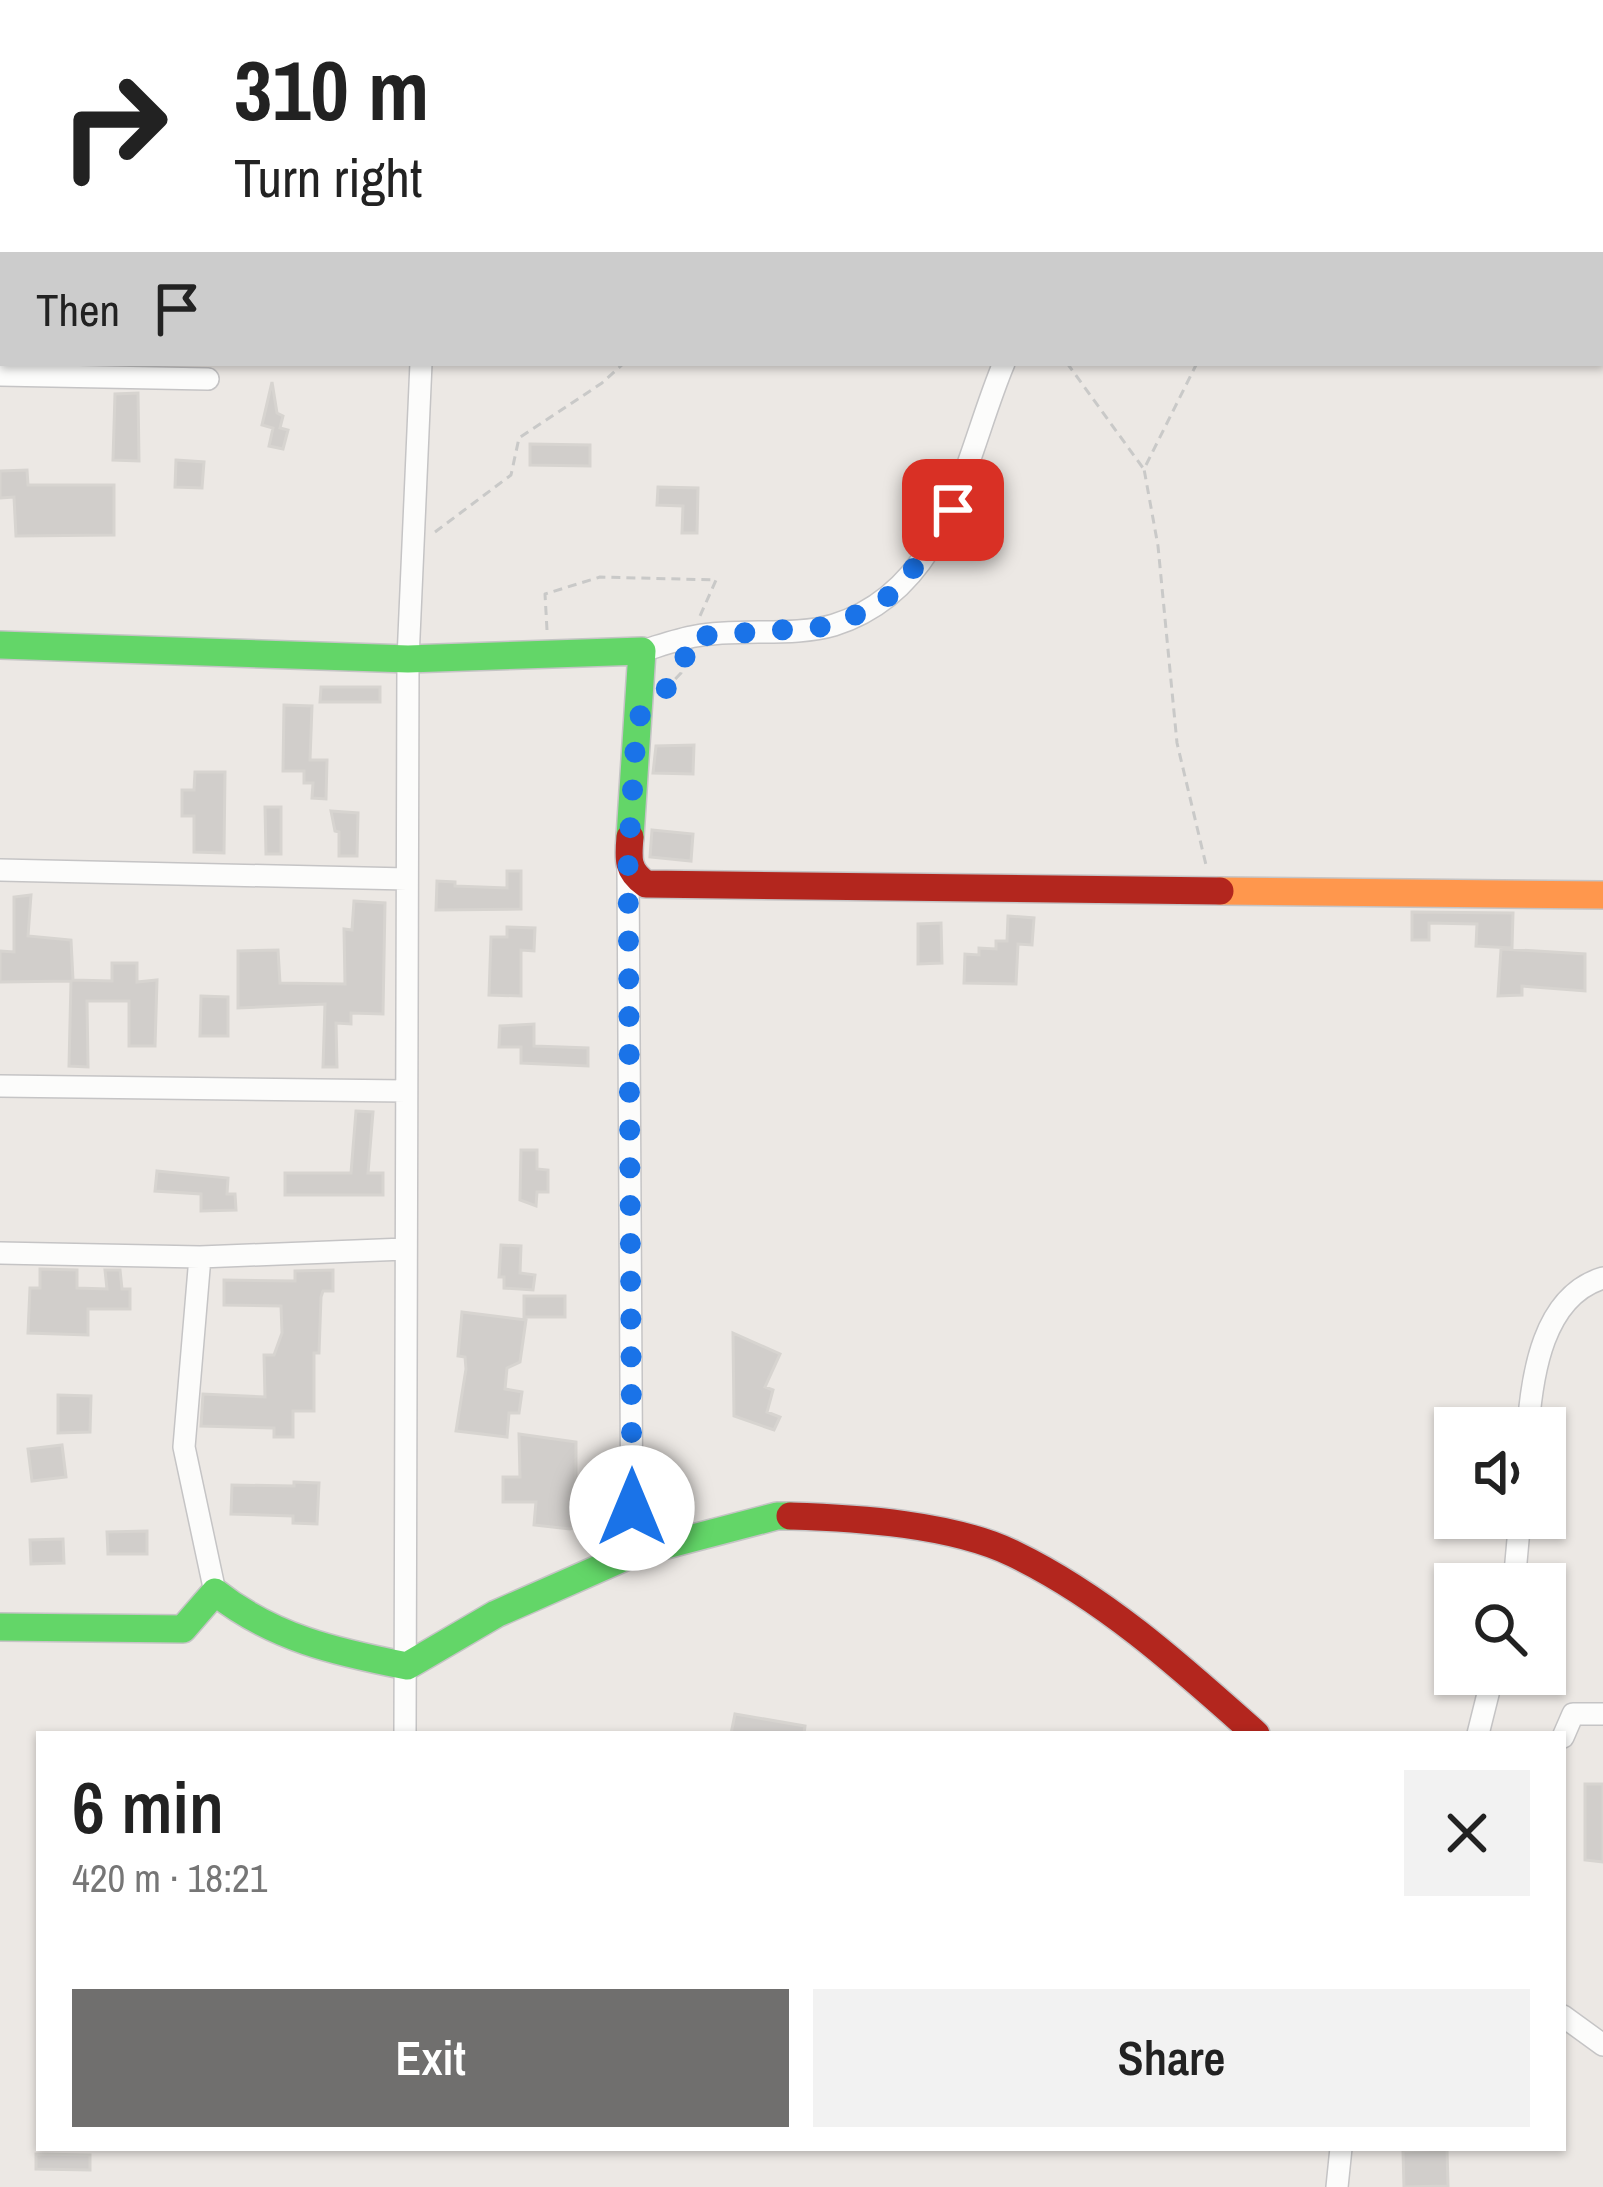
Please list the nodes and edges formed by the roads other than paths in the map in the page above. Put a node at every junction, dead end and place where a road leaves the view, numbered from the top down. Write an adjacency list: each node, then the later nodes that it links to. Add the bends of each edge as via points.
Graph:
1 (421, 366): 7 (street)
2 (1003, 366): 6 (street, via 953,510 883,602 832,626 690,637)
3 (0, 375): 4 (street)
4 (208, 379)
5 (0, 644): 7 (street)
6 (642, 651): 7 (street); 8 (street)
7 (408, 659): 10 (street)
8 (628, 862): 11 (street, via 646,884); 20 (street)
9 (0, 870): 10 (street)
10 (407, 879): 13 (street)
11 (1603, 895)
12 (0, 1086): 13 (street)
13 (406, 1091): 14 (street)
14 (405, 1250): 16 (street); 23 (street)
15 (0, 1253): 16 (street); 17 (street)
16 (200, 1257): 21 (street, via 184,1447)
17 (0, 1264)
18 (1603, 1278): 19 (street, via 1586,1283 1555,1316)
19 (1530, 1407)
20 (632, 1554): 23 (street, via 496,1614); 27 (street, via 777,1516 915,1525 1011,1552 1171,1658)
21 (215, 1592): 22 (street, via 184,1629); 23 (street, via 277,1635)
22 (0, 1627)
23 (407, 1666): 26 (street)
24 (1488, 1695): 28 (street)
25 (1603, 1714): 29 (street, via 1573,1714)
26 (406, 1731)
27 (1253, 1731)
28 (1479, 1731)
29 (1566, 1731)
30 (1566, 2018): 31 (street)
31 (1603, 2045)
32 (1341, 2151): 33 (street)
33 (1337, 2187)

